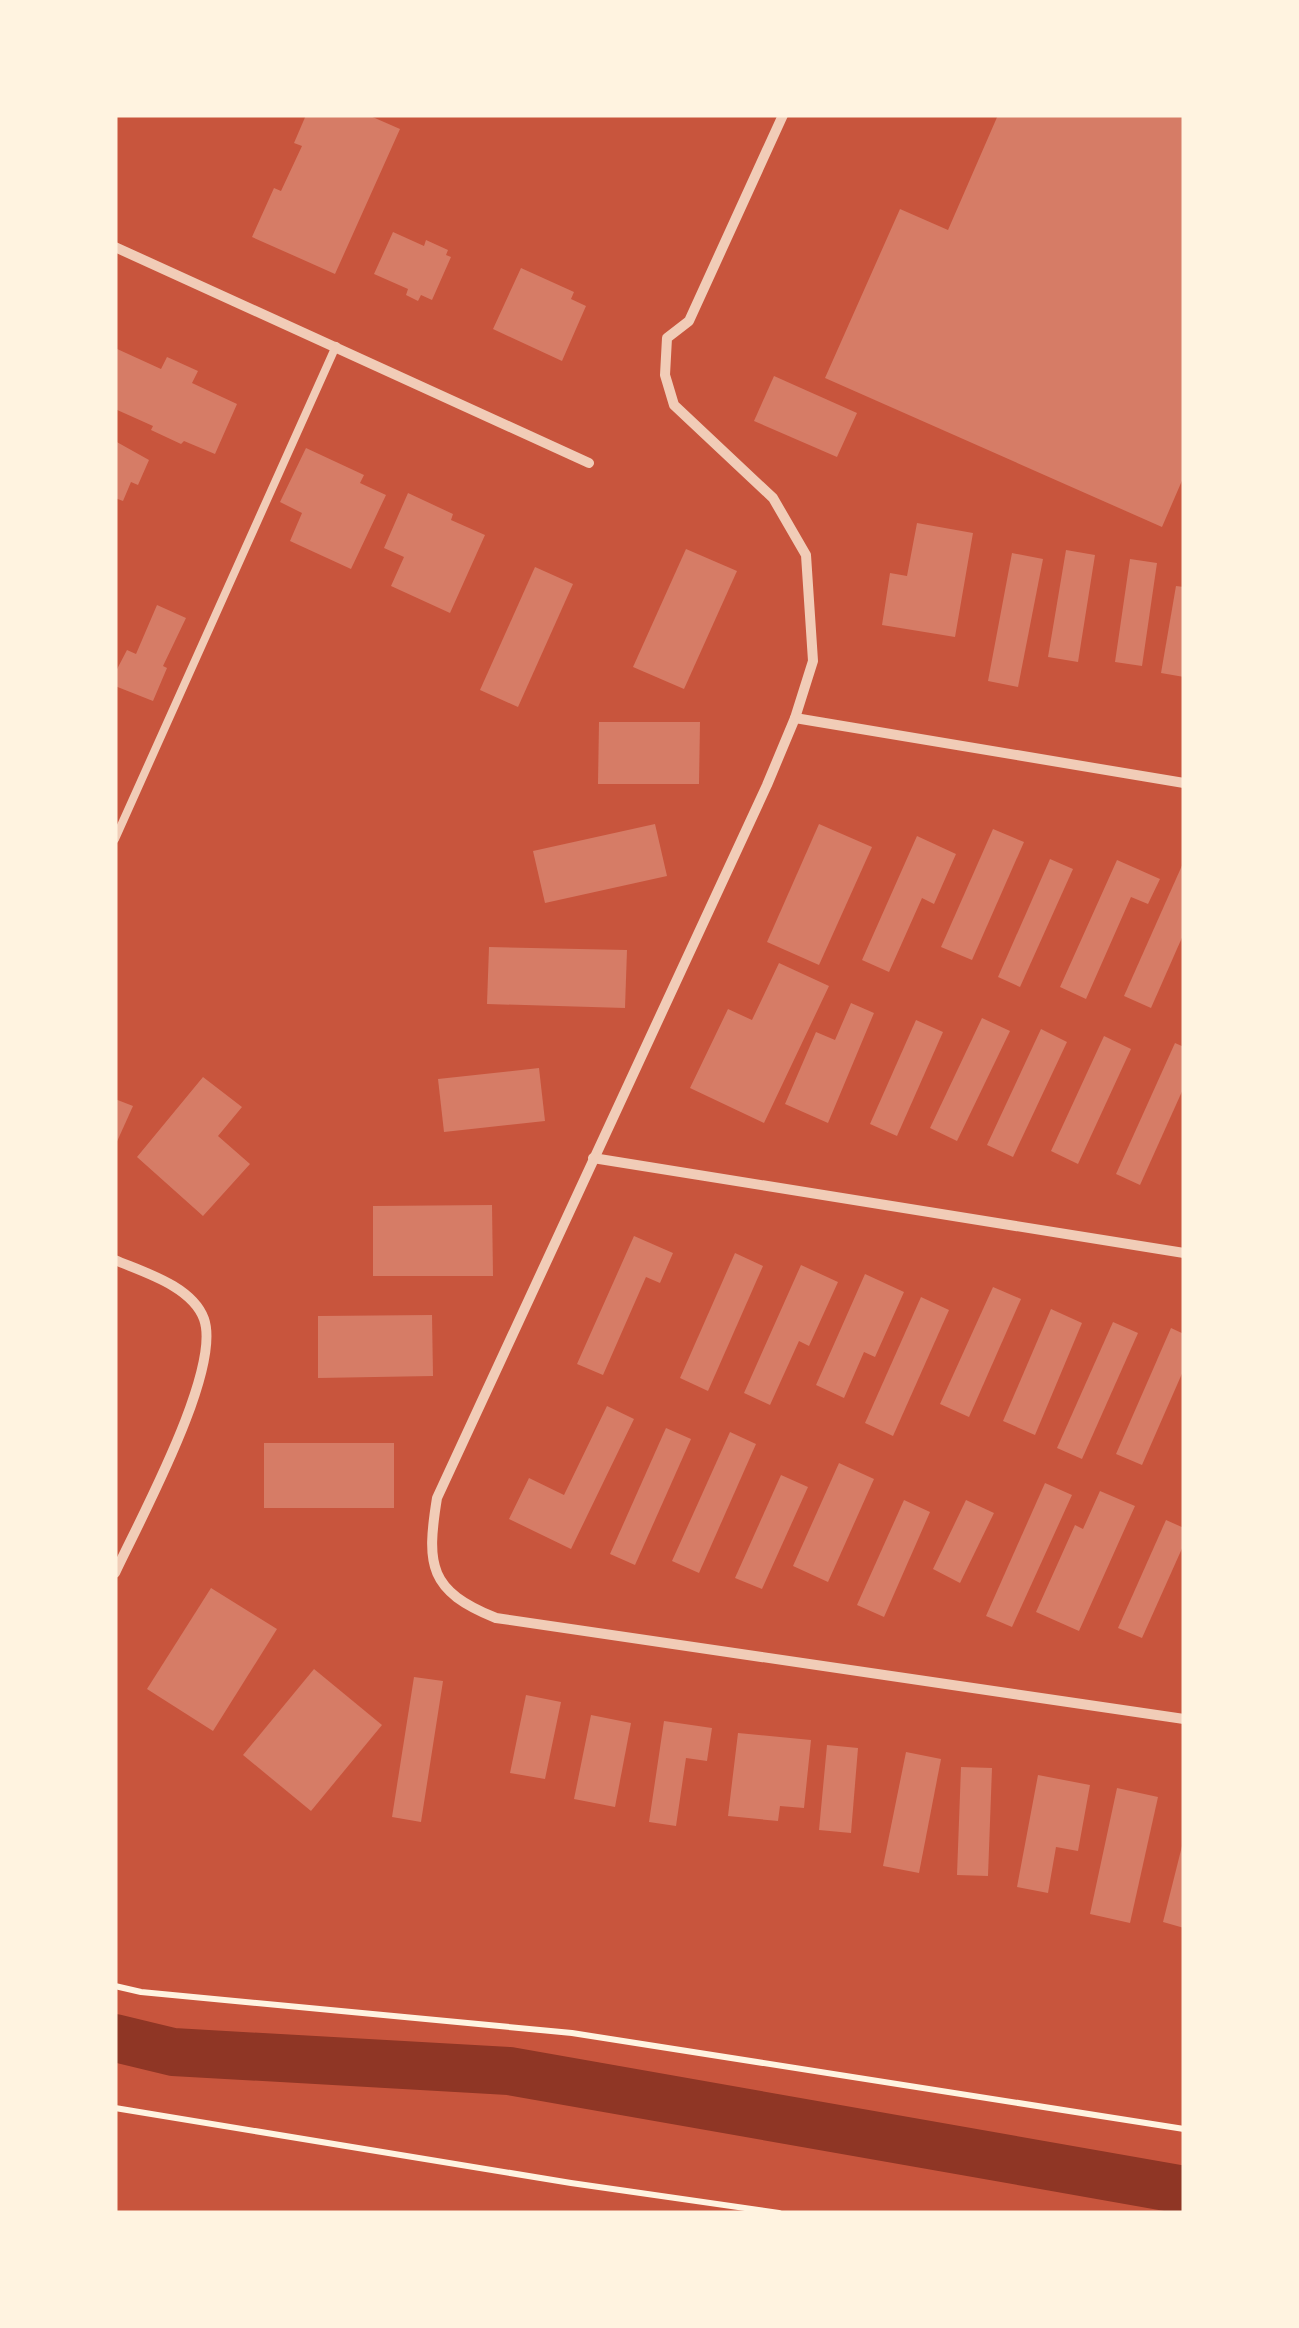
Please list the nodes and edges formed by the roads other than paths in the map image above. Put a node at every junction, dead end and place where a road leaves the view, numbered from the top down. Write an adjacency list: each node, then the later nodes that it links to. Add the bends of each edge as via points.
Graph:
1 (783, 115): 5 (street, via 689,321 666,338 665,375 674,405 774,498 806,555 814,661)
2 (115, 247): 3 (street)
3 (336, 346): 4 (street); 7 (lane)
4 (589, 463)
5 (796, 718): 6 (street); 8 (street)
6 (1184, 783)
7 (115, 838)
8 (593, 1158): 9 (street); 12 (street, via 438,1498 431,1537 438,1578 461,1604 496,1618)
9 (1184, 1254)
10 (115, 1260): 11 (street, via 191,1300 204,1319 206,1359)
11 (115, 1573)
12 (1184, 1719)

